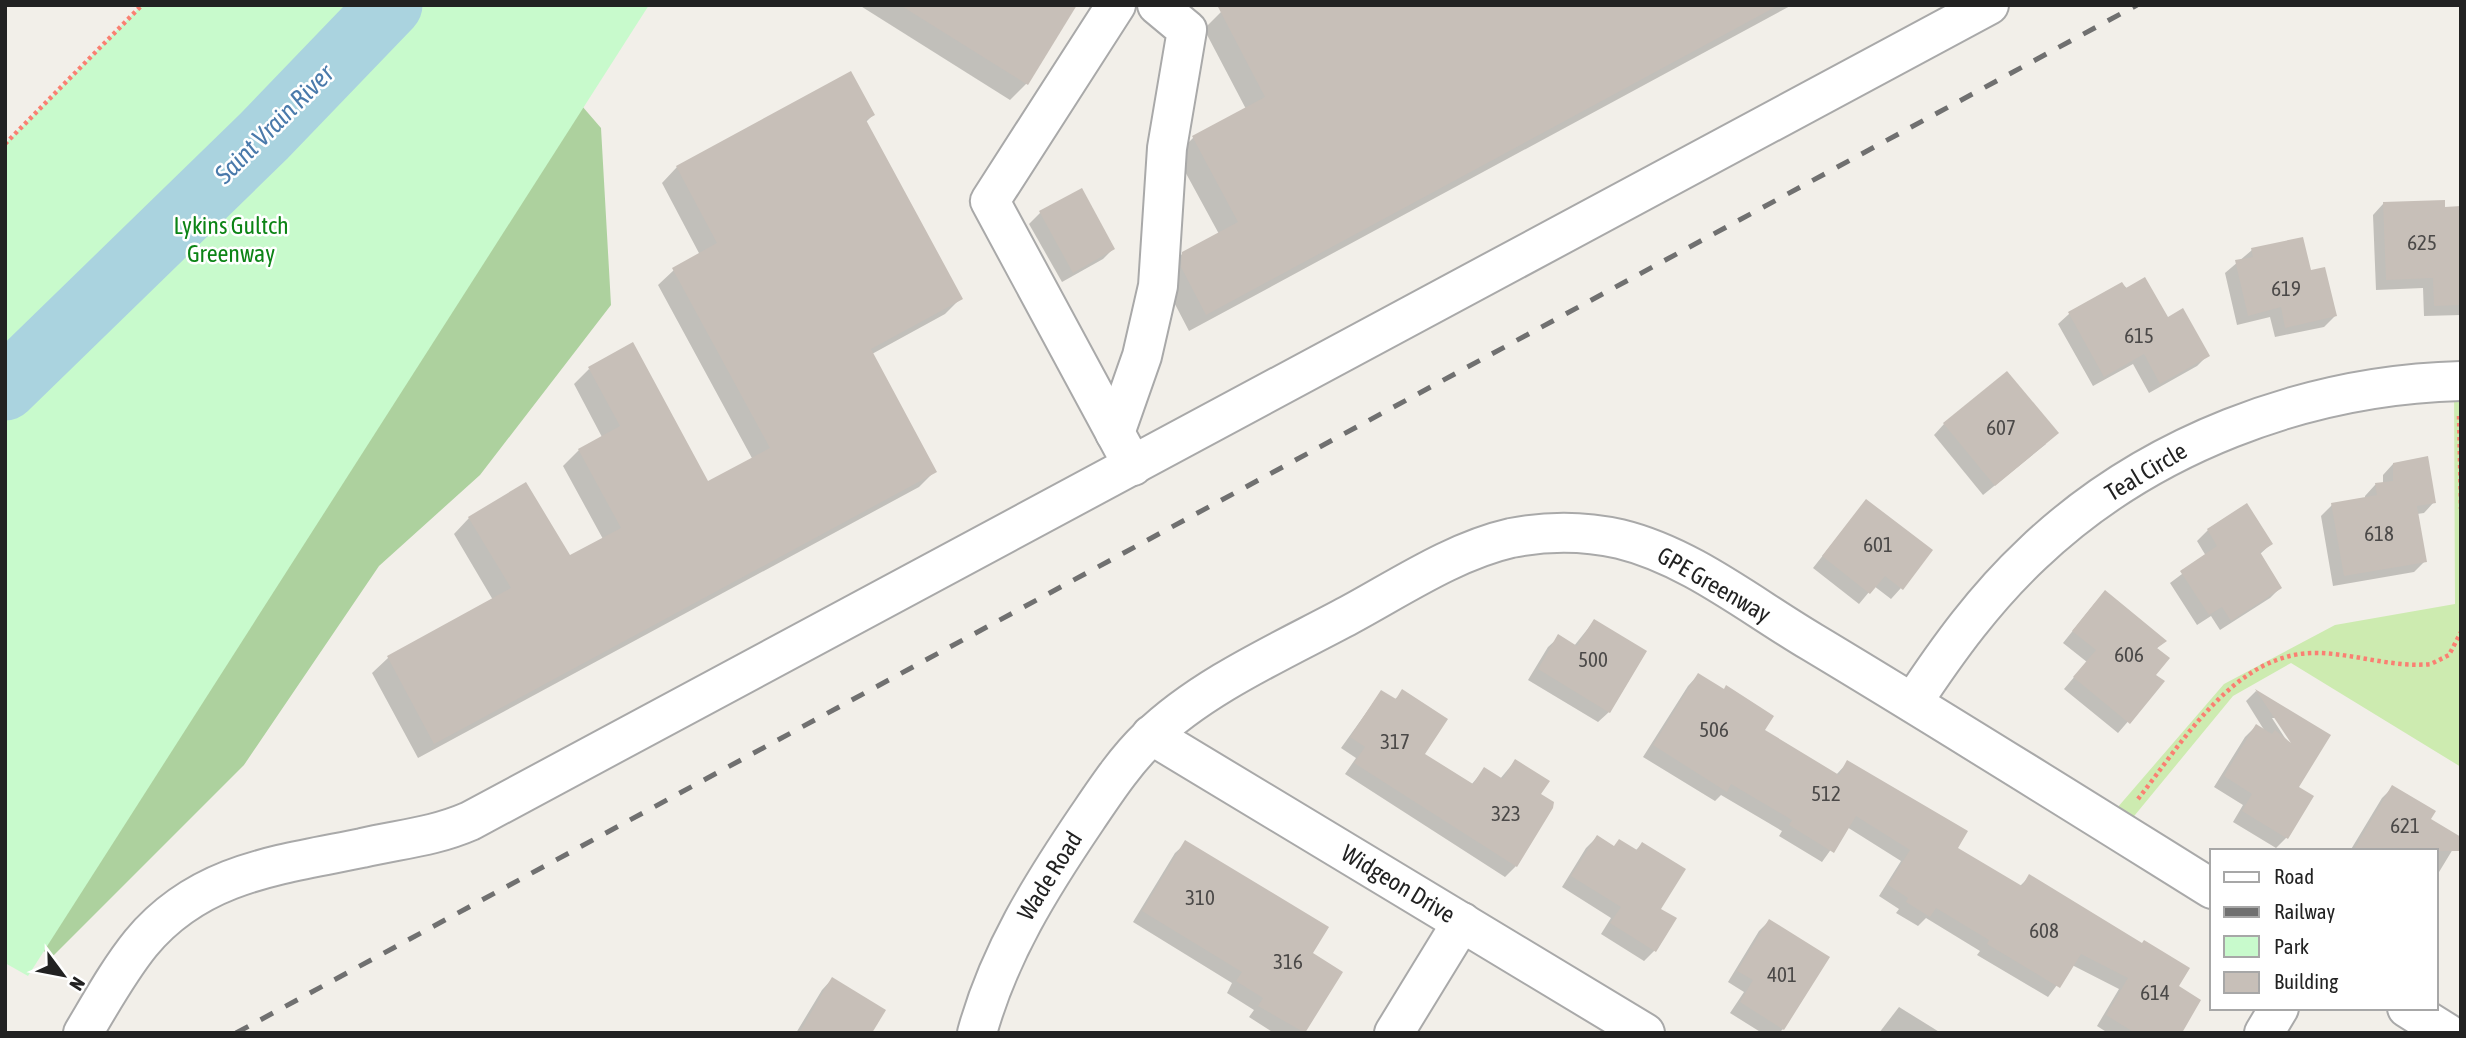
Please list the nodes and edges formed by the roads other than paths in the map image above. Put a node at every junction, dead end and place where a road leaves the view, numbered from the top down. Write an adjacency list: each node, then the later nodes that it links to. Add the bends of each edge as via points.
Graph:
1 (1116, 5): 5 (street, via 990,201)
2 (1157, 5): 5 (street, via 1187,30 1167,148 1158,286)
3 (1989, 5): 5 (street)
4 (2459, 381): 6 (street, Teal Circle, via 2370,390 2267,415 2211,435 2135,476 2031,554 1956,639)
5 (1124, 449): 12 (street, via 470,821 425,838 240,874 207,888 171,914 140,945)
6 (1913, 702): 7 (street, GPE Greenway, via 1665,554 1614,538 1537,534 1482,548 1426,573 1197,700); 8 (street, GPE Greenway)
7 (1151, 735): 9 (street, Widgeon Drive); 13 (street, Wade Road, via 1107,789 1028,909 1002,959)
8 (2210, 888)
9 (1462, 922): 14 (street); 15 (street, Widgeon Drive)
10 (2278, 1010): 16 (street)
11 (2409, 1010): 17 (street)
12 (83, 1033)
13 (977, 1033)
14 (1395, 1033)
15 (1645, 1033)
16 (2264, 1033)
17 (2447, 1033)

